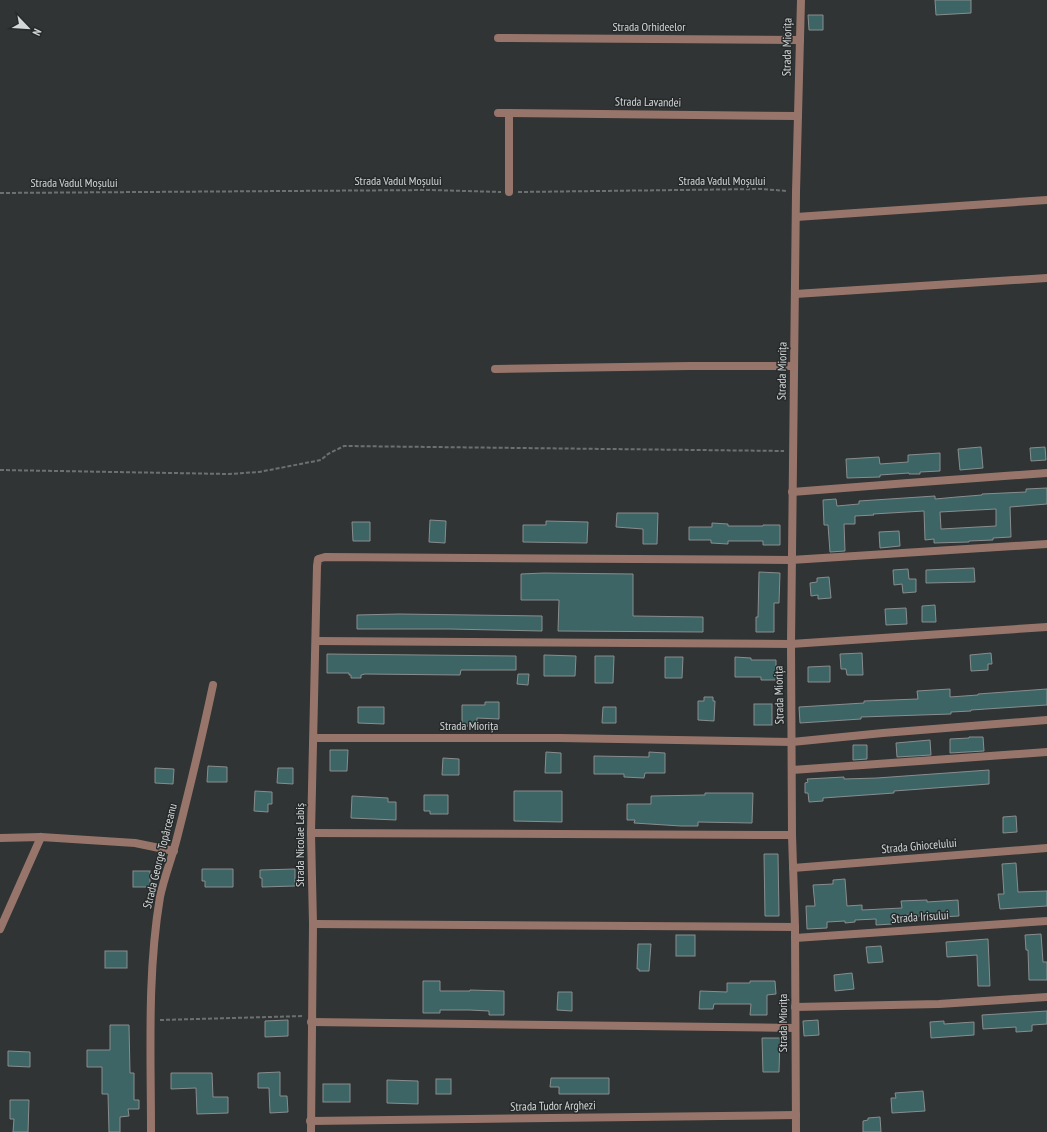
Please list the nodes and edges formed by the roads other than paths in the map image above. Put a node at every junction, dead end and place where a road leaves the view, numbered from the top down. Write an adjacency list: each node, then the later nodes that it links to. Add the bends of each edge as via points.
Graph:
1 (800, 0): 3 (street, Strada Miorița)
2 (498, 38): 3 (street, Strada Orhideelor)
3 (800, 40): 6 (street, Strada Miorița)
4 (498, 113): 5 (street, Strada Lavandei)
5 (509, 113): 6 (street, Strada Lavandei); 7 (street)
6 (798, 116): 9 (street, Strada Miorița)
7 (509, 192)
8 (1047, 200): 9 (street)
9 (796, 217): 11 (street, Strada Miorița)
10 (1047, 278): 11 (street)
11 (795, 294): 12 (street, Strada Miorița)
12 (794, 366): 13 (street); 15 (street, Strada Miorița)
13 (495, 369)
14 (1047, 473): 15 (street)
15 (792, 492): 17 (street, Strada Miorița)
16 (1047, 544): 17 (street)
17 (791, 560): 19 (street, Strada Nicolae Labiș, via 333,557 318,559); 20 (street, Strada Miorița)
18 (1047, 627): 20 (street)
19 (316, 641): 20 (street); 23 (street, Strada Nicolae Labiș)
20 (791, 644): 24 (street, Strada Miorița)
21 (213, 685): 32 (street, Strada George Topârceanu)
22 (1047, 720): 24 (street, Strada Miorița)
23 (314, 738): 24 (street, Strada Miorița, via 560,738); 27 (street, Strada Nicolae Labiș)
24 (792, 742): 26 (street, Strada Miorița)
25 (1047, 752): 26 (street)
26 (792, 770): 28 (street, Strada Miorița)
27 (311, 833): 28 (street); 35 (street, Strada Nicolae Labiș)
28 (792, 836): 33 (street, Strada Miorița)
29 (41, 837): 30 (street); 32 (street, via 135,843); 37 (street)
30 (0, 838)
31 (1047, 848): 33 (street, Strada Ghiocelului)
32 (174, 851): 45 (street, Strada George Topârceanu, via 161,895 154,939)
33 (793, 868): 36 (street, Strada Miorița)
34 (1047, 921): 38 (street, Strada Irisului)
35 (313, 924): 36 (street); 41 (street, Strada Nicolae Labiș)
36 (795, 927): 38 (street, Strada Miorița)
37 (0, 929)
38 (795, 938): 40 (street, Strada Miorița)
39 (1047, 997): 40 (street, via 939,1004)
40 (795, 1007): 42 (street, Strada Miorița)
41 (311, 1019): 42 (street); 44 (street, Strada Nicolae Labiș)
42 (795, 1028): 43 (street, Strada Miorița)
43 (796, 1115): 44 (street, Strada Tudor Arghezi); 47 (street, Strada Miorița)
44 (310, 1121): 46 (street, Strada Nicolae Labiș)
45 (151, 1132)
46 (311, 1132)
47 (796, 1132)

